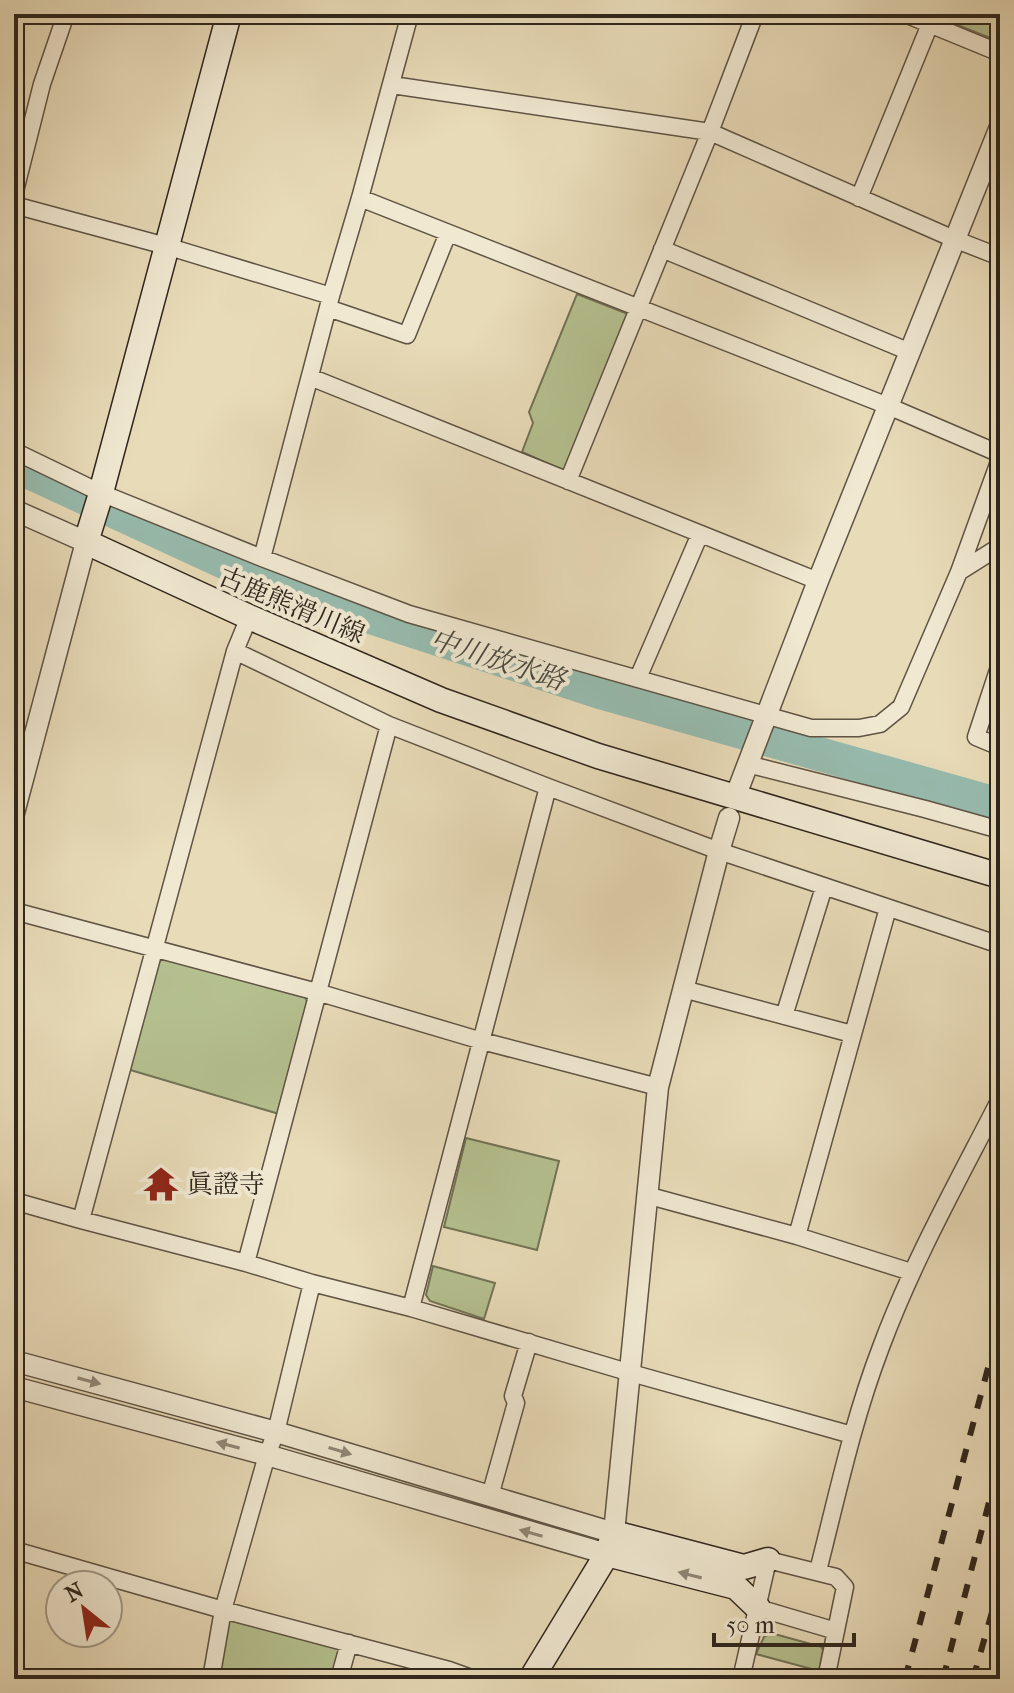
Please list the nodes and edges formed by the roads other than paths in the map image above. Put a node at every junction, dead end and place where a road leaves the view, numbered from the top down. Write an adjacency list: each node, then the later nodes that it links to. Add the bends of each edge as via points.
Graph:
1 (66, 14): 11 (street)
2 (229, 14): 17 (main road)
3 (410, 14): 8 (street)
4 (755, 14): 10 (street)
5 (905, 14): 6 (street)
6 (930, 24): 7 (street); 13 (street)
7 (1000, 53)
8 (392, 85): 10 (street); 12 (street)
9 (1000, 127): 16 (street)
10 (710, 132): 13 (street); 18 (street)
11 (14, 195)
12 (360, 198): 15 (street); 20 (street)
13 (859, 198): 16 (street)
14 (14, 205): 17 (street)
15 (448, 233): 20 (street, via 407,335); 21 (street)
16 (954, 239): 19 (street); 22 (street)
17 (166, 246): 20 (street); 28 (main road)
18 (662, 249): 21 (street); 22 (street)
19 (1000, 257)
20 (329, 302): 23 (street)
21 (638, 308): 24 (street); 27 (street)
22 (910, 352): 24 (street)
23 (310, 377): 27 (street); 33 (street)
24 (888, 406): 26 (street); 35 (street)
25 (14, 451): 28 (street)
26 (1000, 456): 34 (street)
27 (568, 481): 30 (street)
28 (100, 496): 31 (main road); 33 (street)
29 (14, 510): 31 (street)
30 (700, 534): 35 (street); 39 (street)
31 (88, 535): 36 (main road, 古鹿熊滑川線); 46 (street)
32 (1000, 547): 34 (street)
33 (262, 558): 39 (street, via 409,614)
34 (959, 572): 40 (street, via 901,707 880,724 811,728)
35 (818, 581): 40 (street)
36 (249, 617): 37 (street); 50 (main road, 古鹿熊滑川線, via 441,700 598,756)
37 (235, 651): 41 (street); 55 (street)
38 (1000, 664): 42 (street, via 976,737)
39 (638, 678): 40 (street)
40 (766, 717): 43 (street)
41 (389, 725): 44 (street); 57 (street)
42 (1000, 747)
43 (749, 758): 45 (street); 48 (street)
44 (548, 787): 49 (street); 60 (street)
45 (739, 787)
46 (14, 813)
47 (729, 818): 49 (street)
48 (1000, 830)
49 (719, 851): 51 (street); 56 (street)
50 (1000, 876)
51 (824, 887): 52 (street); 58 (street)
52 (888, 908): 54 (street); 59 (street)
53 (14, 911): 55 (street)
54 (1000, 945)
55 (154, 947): 57 (street); 65 (street)
56 (683, 989): 58 (street); 61 (street)
57 (317, 992): 60 (street); 67 (street)
58 (784, 1016): 59 (street)
59 (852, 1034): 66 (street)
60 (482, 1041): 61 (street); 70 (street)
61 (658, 1087): 63 (street)
62 (1000, 1099): 68 (street)
63 (646, 1195): 66 (street); 73 (street)
64 (14, 1201): 65 (street)
65 (81, 1220): 67 (street)
66 (797, 1236): 68 (street)
67 (246, 1263): 69 (street)
68 (911, 1272): 76 (street)
69 (312, 1283): 70 (street); 75 (street)
70 (411, 1308): 71 (street)
71 (529, 1342): 73 (street); 78 (street)
72 (14, 1361): 75 (street, one-way to 75)
73 (631, 1373): 76 (street); 79 (street)
74 (14, 1387): 77 (street, one-way to 74)
75 (276, 1432): 77 (street); 78 (street, one-way to 78)
76 (852, 1435): 82 (street)
77 (267, 1455): 79 (street, one-way to 77); 84 (street)
78 (490, 1496): 79 (street)
79 (610, 1543): 81 (main road, via 744,1567); 83 (main road, one-way to 79, via 736,1587); 90 (main road)
80 (14, 1550): 84 (street)
81 (768, 1560): 82 (street); 83 (street)
82 (818, 1571): 85 (street, via 836,1577 845,1587)
83 (758, 1608): 85 (street); 91 (street)
84 (223, 1610): 86 (street); 87 (street)
85 (836, 1631): 92 (street)
86 (349, 1643): 88 (street); 89 (street)
87 (211, 1679)
88 (339, 1679)
89 (474, 1679)
90 (531, 1679)
91 (741, 1679)
92 (826, 1679)

